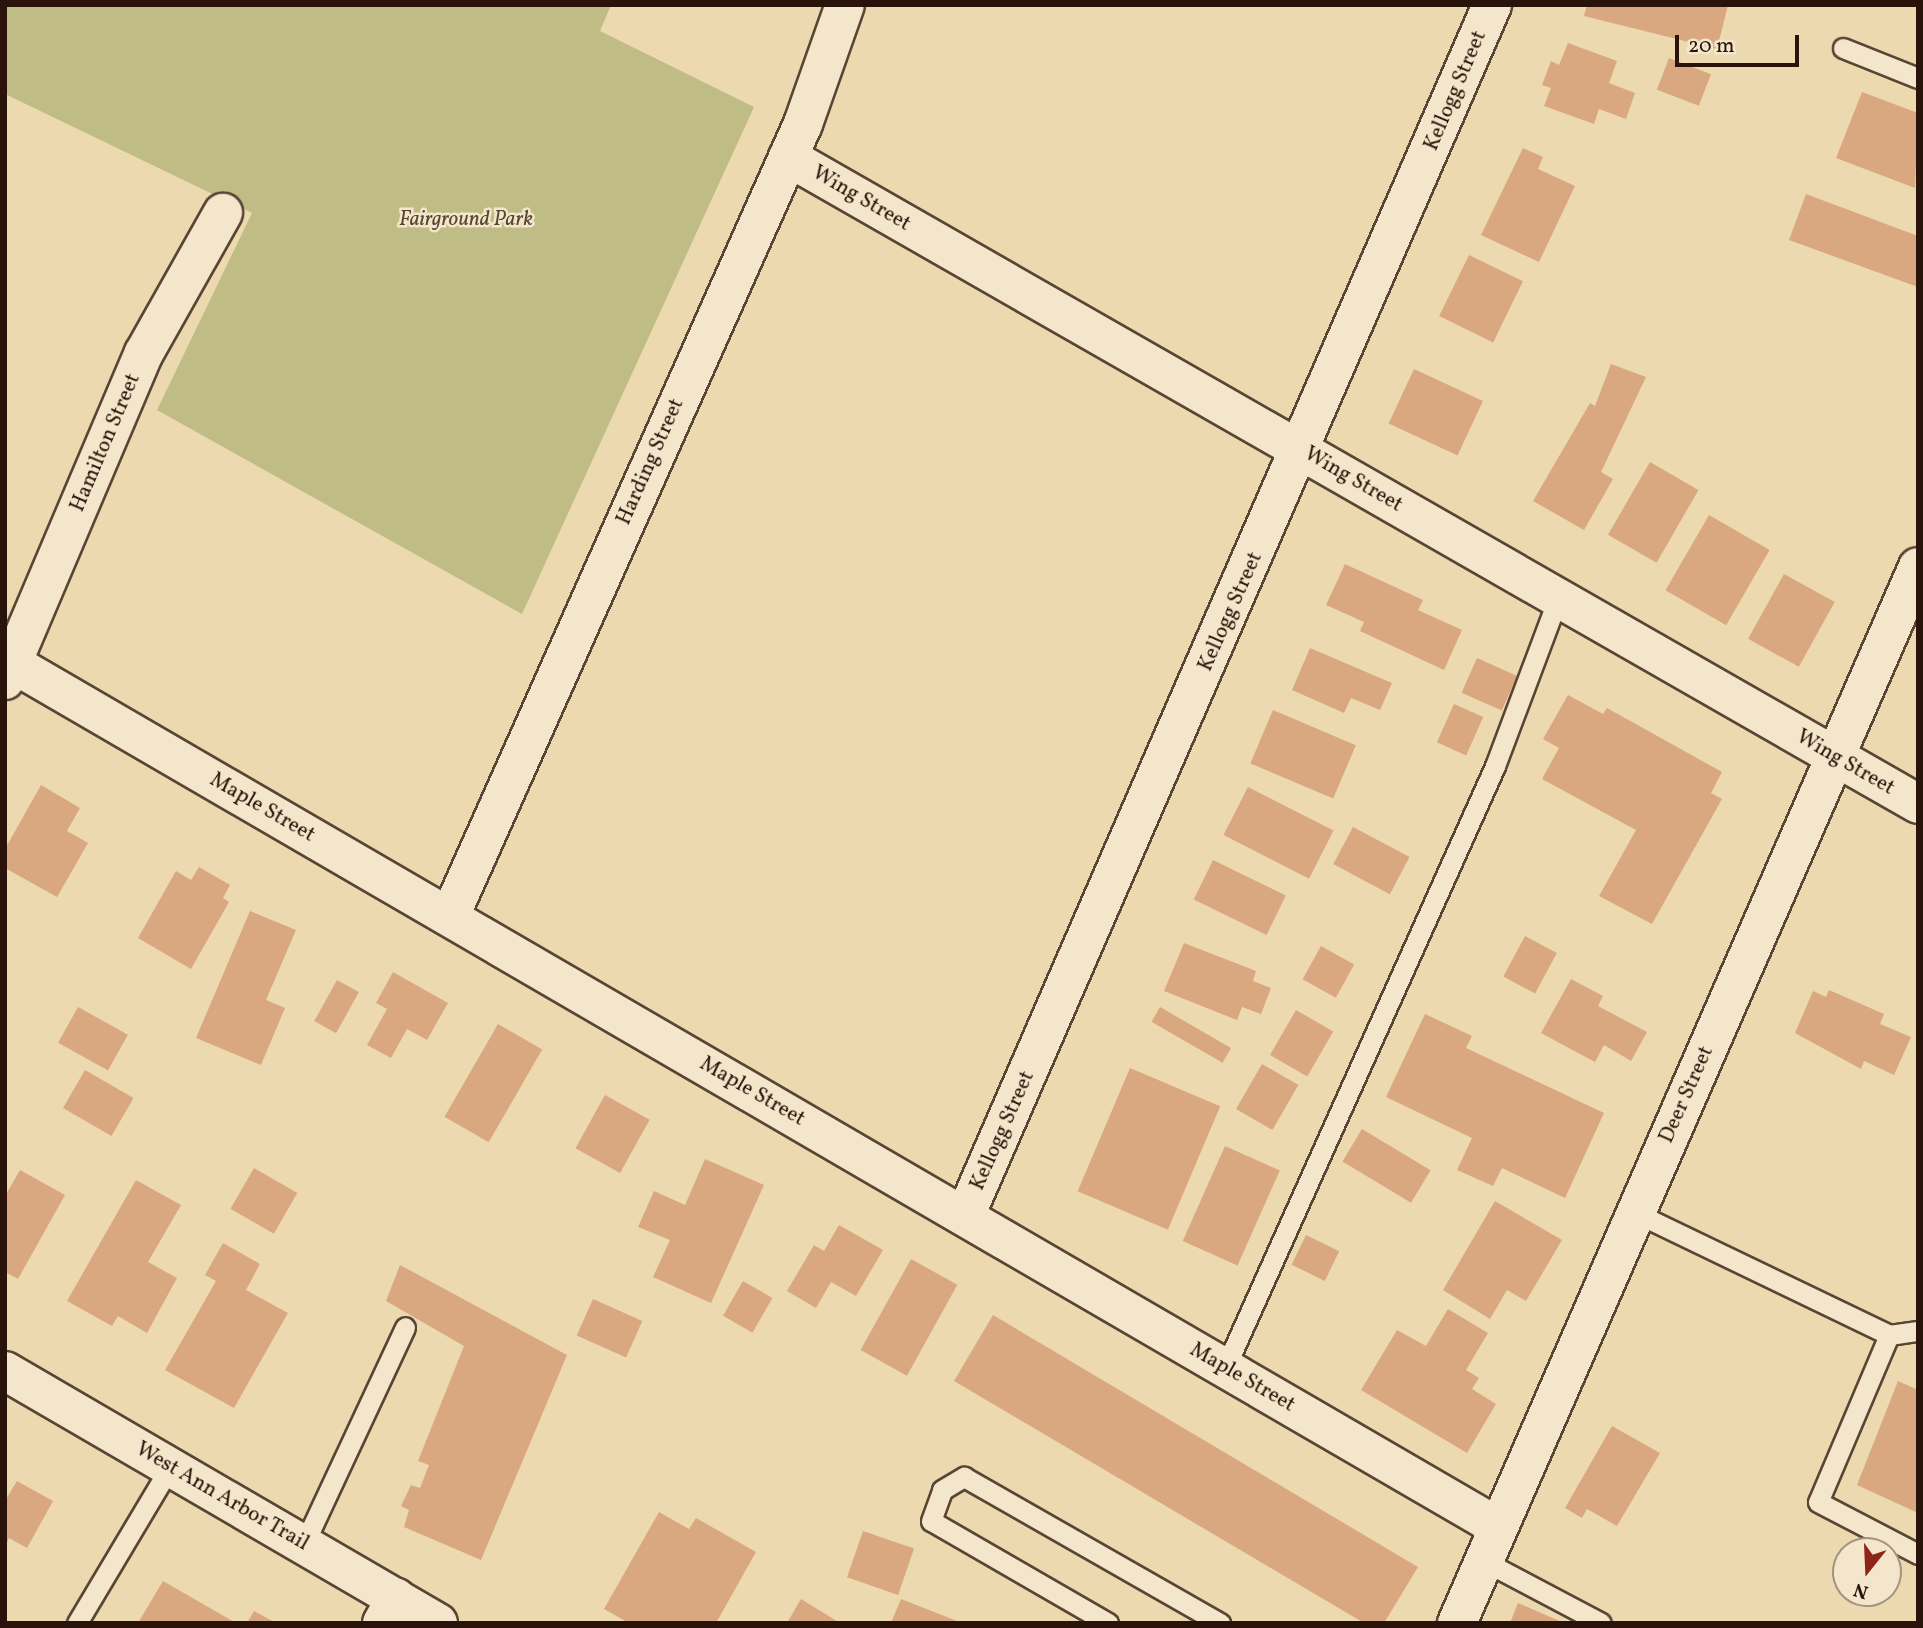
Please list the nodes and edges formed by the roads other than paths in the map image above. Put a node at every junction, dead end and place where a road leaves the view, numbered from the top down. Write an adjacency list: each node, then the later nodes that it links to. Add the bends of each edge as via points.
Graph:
1 (845, 5): 5 (street, Harding Street)
2 (1492, 5): 7 (street, Kellogg Street)
3 (1843, 48): 4 (lane)
4 (1918, 78)
5 (788, 158): 7 (street, Wing Street); 13 (street, Harding Street)
6 (223, 213): 10 (street, Hamilton Street, via 144,353)
7 (1301, 451): 9 (street, Wing Street); 15 (street, Kellogg Street)
8 (1918, 567): 11 (street, Deer Street)
9 (1558, 598): 11 (street, Wing Street); 19 (lane, via 1495,766)
10 (8, 668): 13 (street, Maple Street)
11 (1835, 757): 12 (street, Wing Street); 14 (street, Deer Street)
12 (1918, 804)
13 (450, 916): 15 (street, Maple Street)
14 (1636, 1213): 18 (lane); 23 (street, Deer Street)
15 (965, 1216): 19 (street, Maple Street)
16 (405, 1328): 22 (lane)
17 (1918, 1331): 18 (lane)
18 (1889, 1335): 24 (lane, via 1818,1502)
19 (1225, 1368): 23 (street, Maple Street)
20 (5, 1371): 21 (street, West Ann Arbor Trail)
21 (170, 1467): 22 (street, West Ann Arbor Trail); 27 (lane)
22 (304, 1544): 25 (street, West Ann Arbor Trail)
23 (1491, 1544): 31 (street, Deer Street); 32 (lane)
24 (1918, 1554)
25 (389, 1610): 28 (street, West Ann Arbor Trail)
26 (1088, 1618): 29 (lane); 30 (lane, via 931,1521 942,1490 964,1477)
27 (77, 1623)
28 (438, 1623)
29 (1108, 1623)
30 (1220, 1623)
31 (1457, 1623)
32 (1601, 1623)

